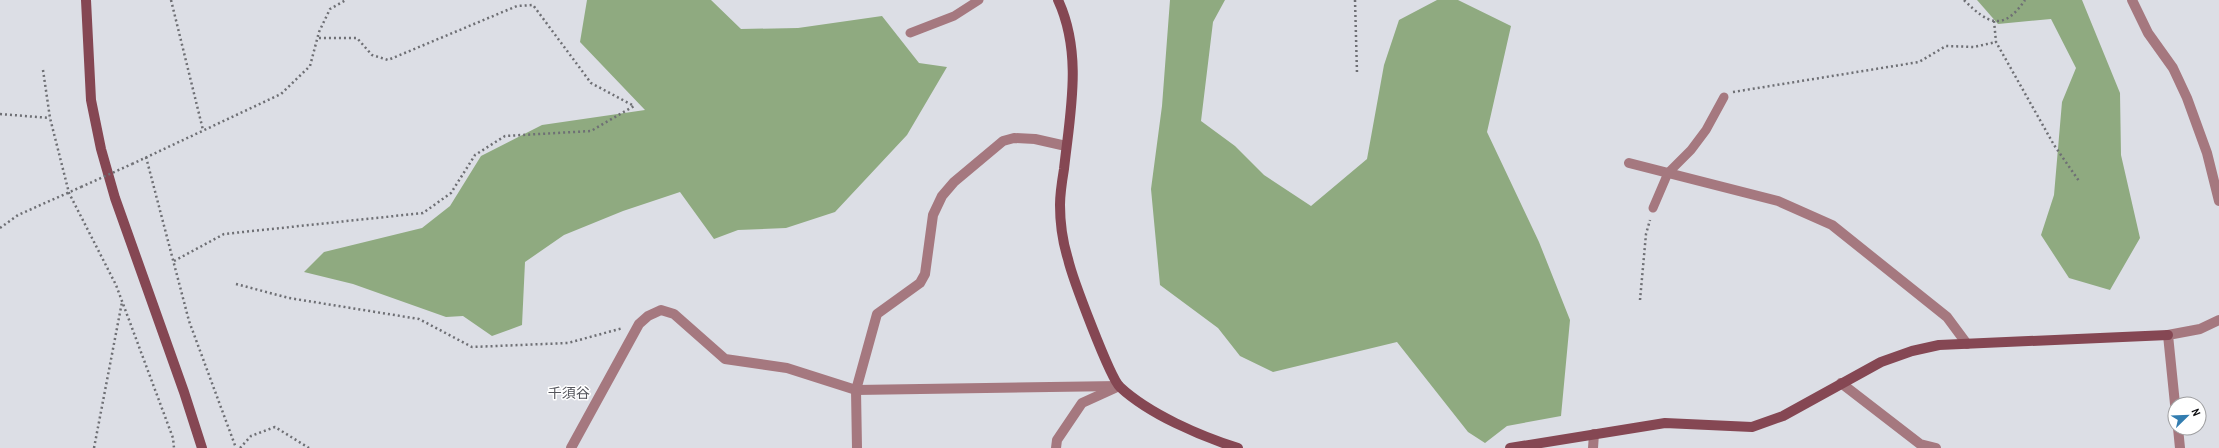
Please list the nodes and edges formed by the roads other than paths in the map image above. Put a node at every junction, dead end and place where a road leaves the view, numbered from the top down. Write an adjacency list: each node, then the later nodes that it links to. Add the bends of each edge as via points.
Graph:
1 (86, 0): 21 (street, via 92,100 101,150 115,198)
2 (979, 0): 5 (lane, via 954,16)
3 (1058, 0): 7 (street, via 1066,17 1073,58 1074,86)
4 (2132, 0): 10 (street, via 2148,33 2173,68 2187,98 2207,154)
5 (910, 33)
6 (1724, 97): 9 (lane, via 1691,150)
7 (1066, 146): 16 (street, via 1060,206 1068,259 1108,364); 17 (street, via 1035,139 1014,138 1003,141 954,182 942,196 933,216 925,274 920,283 877,314)
8 (1629, 163): 9 (street)
9 (1668, 173): 11 (lane); 14 (street, via 1778,201 1832,225 1947,317)
10 (2219, 201)
11 (1652, 208)
12 (2219, 320): 13 (street, via 2200,329)
13 (2168, 335): 14 (street); 18 (street)
14 (1967, 344): 15 (street, via 1939,345 1912,351 1881,362)
15 (1841, 383): 19 (street, via 1783,416 1752,427 1665,423); 28 (street, via 1920,444)
16 (1119, 386): 17 (street); 24 (street, via 1082,403 1057,440); 25 (street, via 1138,401 1204,437)
17 (856, 390): 22 (street, via 787,368 725,359 674,314 661,310 639,324); 23 (street)
18 (2174, 396)
19 (1594, 434): 26 (street); 27 (street)
20 (2179, 436): 29 (street)
21 (202, 448)
22 (571, 448)
23 (857, 448)
24 (1056, 448)
25 (1238, 448)
26 (1510, 448)
27 (1593, 448)
28 (1936, 448)
29 (2180, 448)

